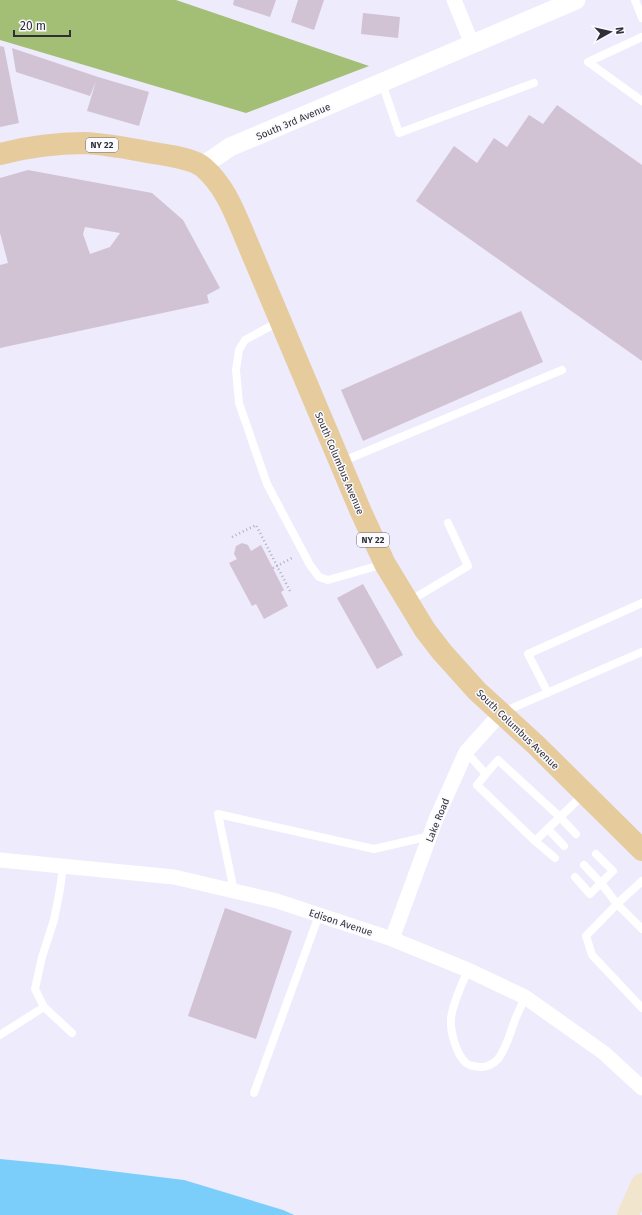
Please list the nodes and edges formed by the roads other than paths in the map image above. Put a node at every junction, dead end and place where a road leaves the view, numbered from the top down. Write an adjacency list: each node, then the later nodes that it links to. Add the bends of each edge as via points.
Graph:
1 (454, 0): 6 (street)
2 (576, 0): 6 (street, South 3rd Avenue)
3 (635, 0): 4 (lane)
4 (642, 18)
5 (642, 37): 9 (lane, via 588,62)
6 (472, 44): 7 (street, South 3rd Avenue)
7 (382, 83): 8 (lane, via 400,133); 11 (street, South 3rd Avenue, via 230,147)
8 (534, 83)
9 (642, 101)
10 (0, 154): 11 (main road, NY 22, via 51,145 84,143 166,155)
11 (202, 166): 12 (main road, South Columbus Avenue / NY 22, via 226,195)
12 (281, 321): 14 (main road, South Columbus Avenue / NY 22); 16 (lane, via 245,340 239,350 236,370 239,403 267,484 319,577 328,580)
13 (562, 370): 14 (lane)
14 (340, 462): 16 (main road, South Columbus Avenue / NY 22)
15 (448, 523): 17 (lane, via 468,566)
16 (384, 564): 17 (main road, South Columbus Avenue / NY 22)
17 (408, 602): 21 (main road, South Columbus Avenue / NY 22, via 442,652)
18 (642, 603): 20 (lane, via 528,654)
19 (642, 652): 20 (lane)
20 (548, 693): 21 (lane)
21 (501, 713): 22 (street, Lake Road); 24 (main road, South Columbus Avenue / NY 22)
22 (466, 752): 23 (lane); 28 (street, Lake Road)
23 (486, 774): 25 (lane, via 498,760); 29 (lane, via 477,785)
24 (585, 793): 25 (lane); 30 (main road, South Columbus Avenue / NY 22)
25 (560, 818): 26 (lane); 27 (lane)
26 (548, 829): 29 (lane); 31 (lane)
27 (576, 834)
28 (430, 836): 40 (lane, via 374,849 218,814); 44 (street, Lake Road)
29 (535, 841): 33 (lane)
30 (639, 842)
31 (564, 846)
32 (596, 854): 39 (lane, via 613,871)
33 (554, 858)
34 (0, 860): 36 (street, Edison Avenue)
35 (584, 865): 39 (lane)
36 (62, 866): 40 (street, Edison Avenue, via 174,878); 47 (lane, via 54,920 35,989)
37 (575, 877): 39 (lane, via 590,894)
38 (642, 881): 41 (lane)
39 (601, 883): 41 (lane)
40 (234, 891): 42 (street, Edison Avenue, via 277,901)
41 (617, 904): 43 (lane); 48 (lane, via 586,936 592,955)
42 (319, 915): 44 (street, Edison Avenue); 52 (lane)
43 (642, 929)
44 (392, 939): 45 (street, Edison Avenue)
45 (468, 970): 46 (street, Edison Avenue); 46 (lane, via 451,1018 451,1031 465,1062 476,1067 485,1067 498,1059 507,1044)
46 (525, 997): 51 (street, Edison Avenue, via 604,1053)
47 (44, 1007): 49 (lane); 50 (lane)
48 (642, 1008)
49 (72, 1033)
50 (0, 1035)
51 (642, 1088)
52 (254, 1093)
53 (642, 1184): 54 (main road)
54 (628, 1215)

